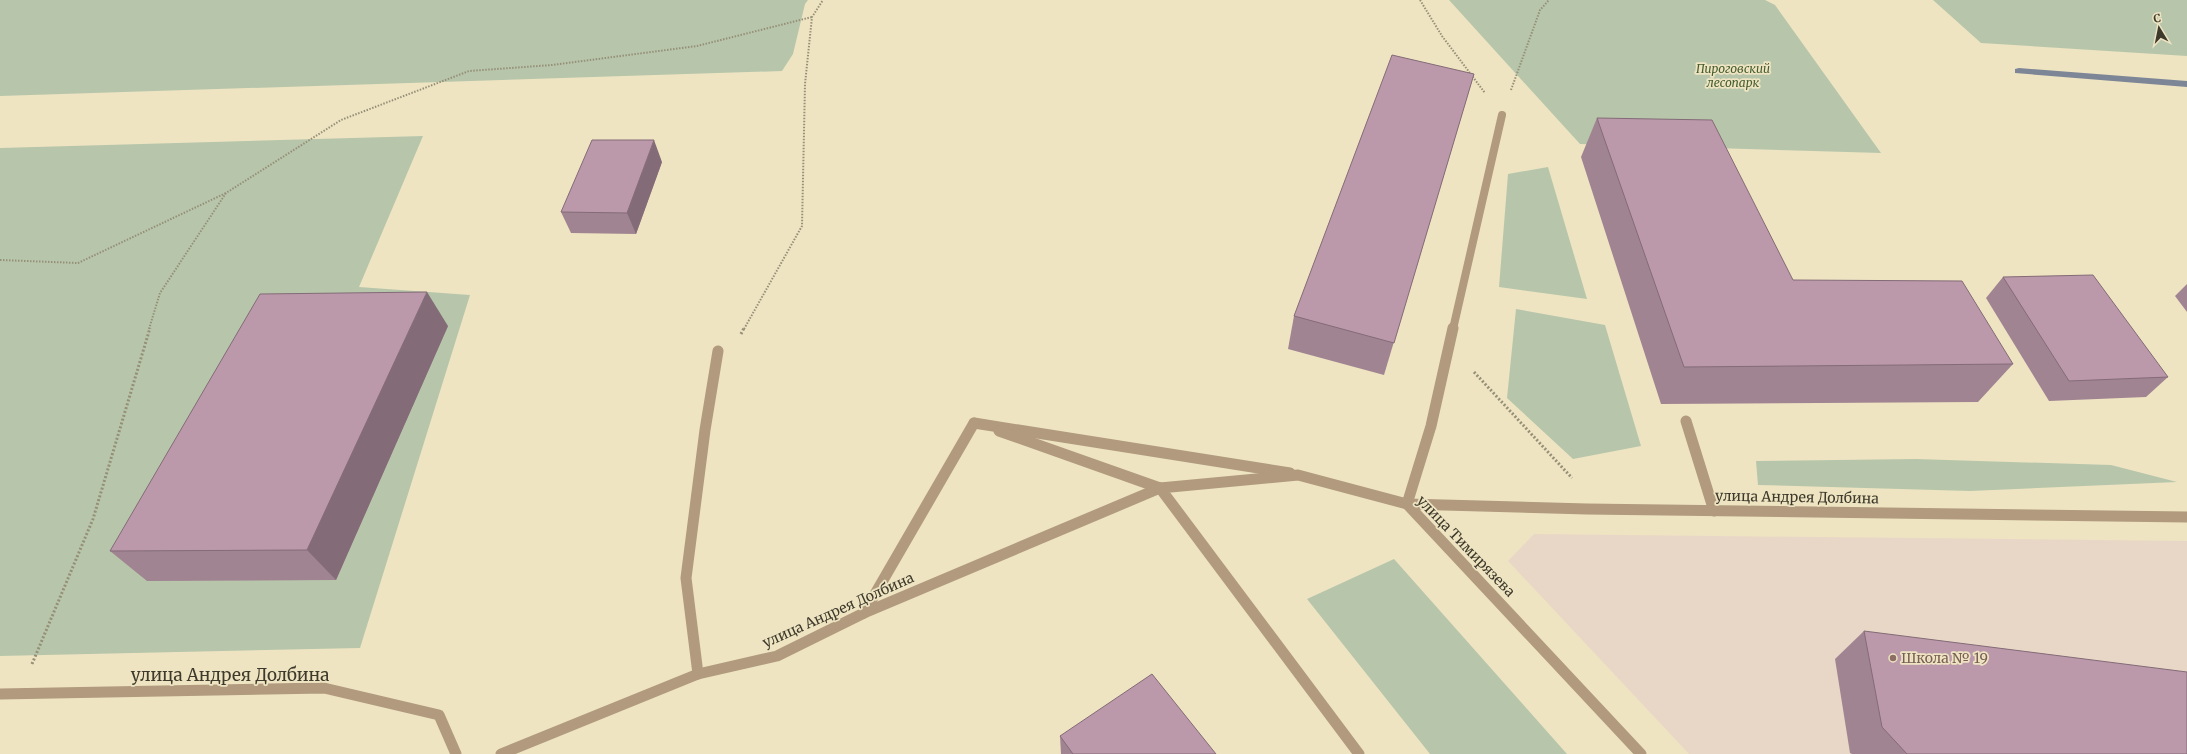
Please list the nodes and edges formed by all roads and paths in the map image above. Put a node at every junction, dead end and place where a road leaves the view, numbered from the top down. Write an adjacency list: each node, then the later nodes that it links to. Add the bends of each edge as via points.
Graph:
1 (823, 0): 4 (path)
2 (1420, 0): 5 (path, via 1442,36)
3 (1549, 0): 5 (path, via 1540,10)
4 (812, 17): 6 (path, via 697,46 552,65 469,71 341,120); 9 (path, via 805,84 802,226 741,335)
5 (1502, 115): 8 (street)
6 (226, 193): 7 (path, via 78,263); 21 (path, via 160,293 92,519)
7 (0, 260)
8 (1450, 345): 13 (path); 15 (street, via 1431,426)
9 (718, 351): 19 (street, via 686,578)
10 (1686, 421): 16 (street)
11 (974, 423): 12 (street); 14 (street); 18 (street)
12 (1298, 475): 14 (street, улица Тимирязева); 15 (street, улица Тимирязева)
13 (1573, 479)
14 (1160, 488): 18 (street, улица Андрея Долбина); 24 (street)
15 (1407, 504): 16 (street, улица Андрея Долбина); 25 (street, улица Тимирязева)
16 (1714, 511): 17 (street, улица Андрея Долбина)
17 (2187, 517)
18 (864, 613): 19 (street, улица Андрея Долбина, via 777,656)
19 (698, 674): 23 (street, улица Андрея Долбина)
20 (0, 694): 21 (street, улица Андрея Долбина)
21 (20, 694): 22 (street, улица Андрея Долбина, via 324,688 440,715)
22 (456, 754)
23 (501, 754)
24 (1359, 754)
25 (1641, 754)

